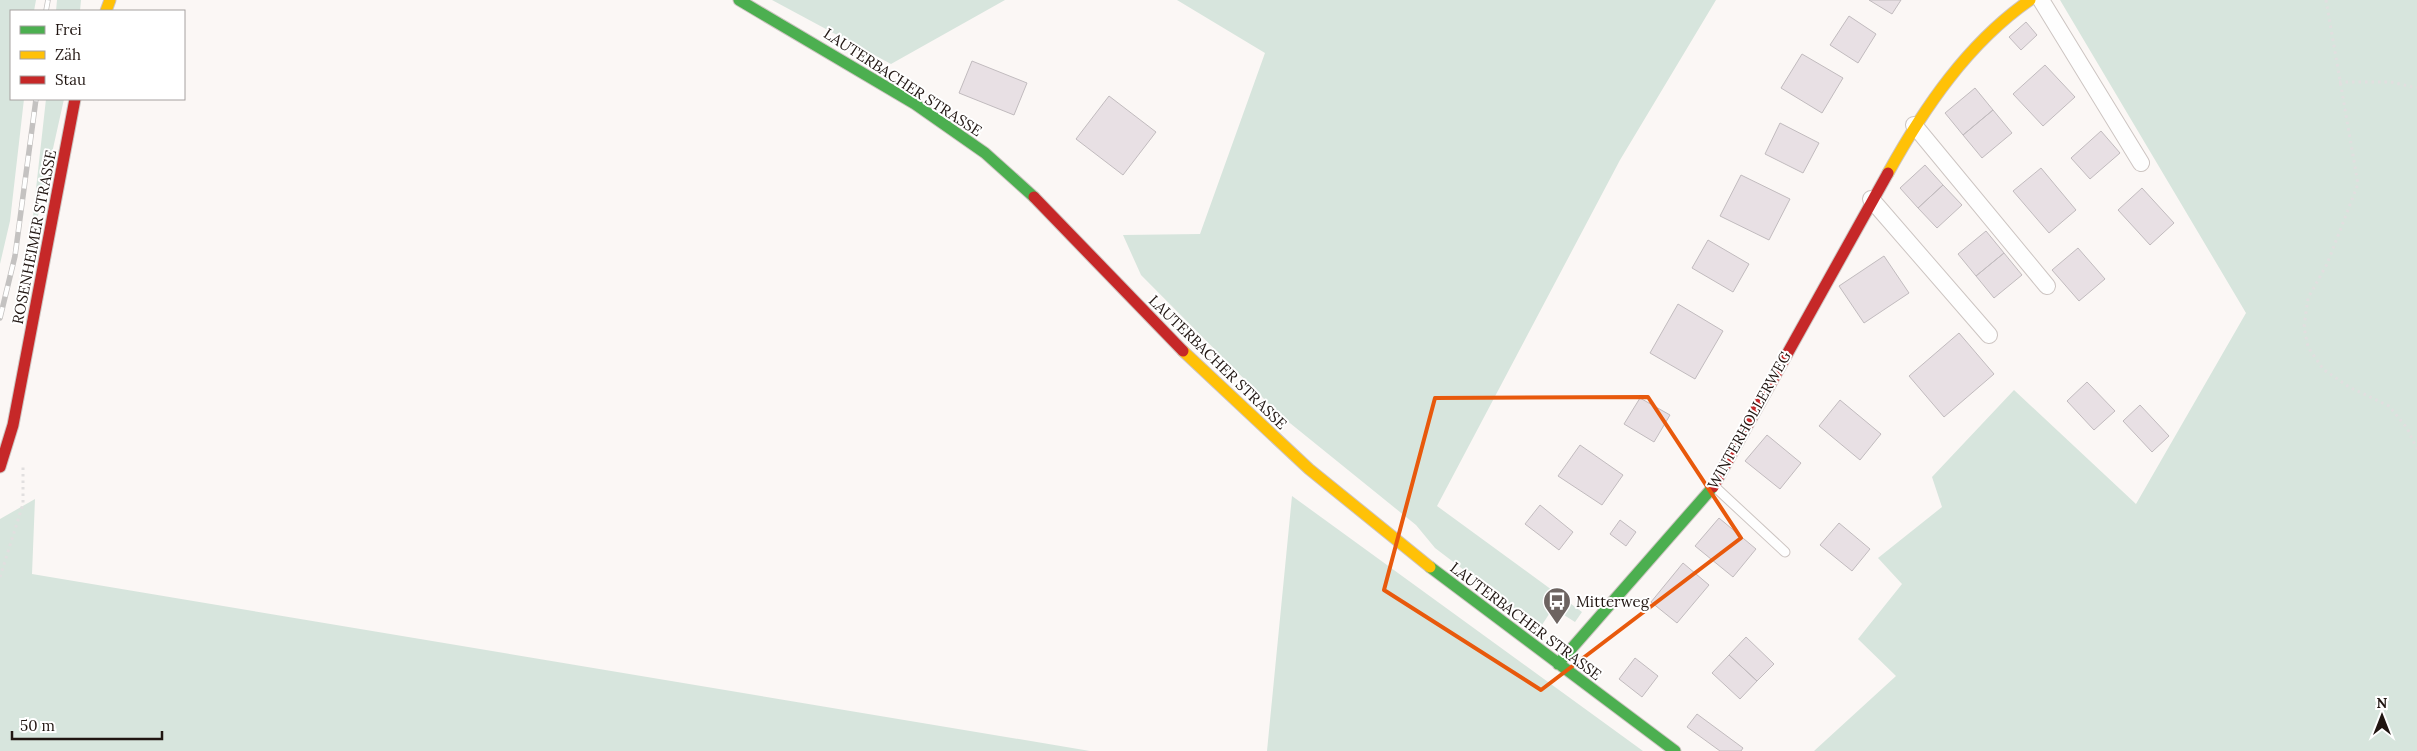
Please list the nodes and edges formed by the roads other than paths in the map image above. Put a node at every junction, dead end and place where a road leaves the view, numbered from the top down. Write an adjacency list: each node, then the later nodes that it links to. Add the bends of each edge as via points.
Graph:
1 (740, 0): 13 (street, LAUTERBACHER STRASSE, via 916,104 985,153 1040,203 1179,346 1308,469 1419,559)
2 (2030, 0): 5 (street, WINTERHOLLERWEG, via 1971,51)
3 (2042, 0): 6 (street)
4 (75, 100): 10 (street, ROSENHEIMER STRASSE, via 13,425)
5 (1914, 125): 7 (street, WINTERHOLLERWEG); 8 (street)
6 (2141, 163)
7 (1871, 199): 9 (street); 11 (street, WINTERHOLLERWEG)
8 (2047, 286)
9 (1989, 335)
10 (0, 467)
11 (1714, 486): 12 (lane); 13 (street, WINTERHOLLERWEG)
12 (1785, 552)
13 (1558, 664): 14 (street, LAUTERBACHER STRASSE)
14 (1675, 751)

